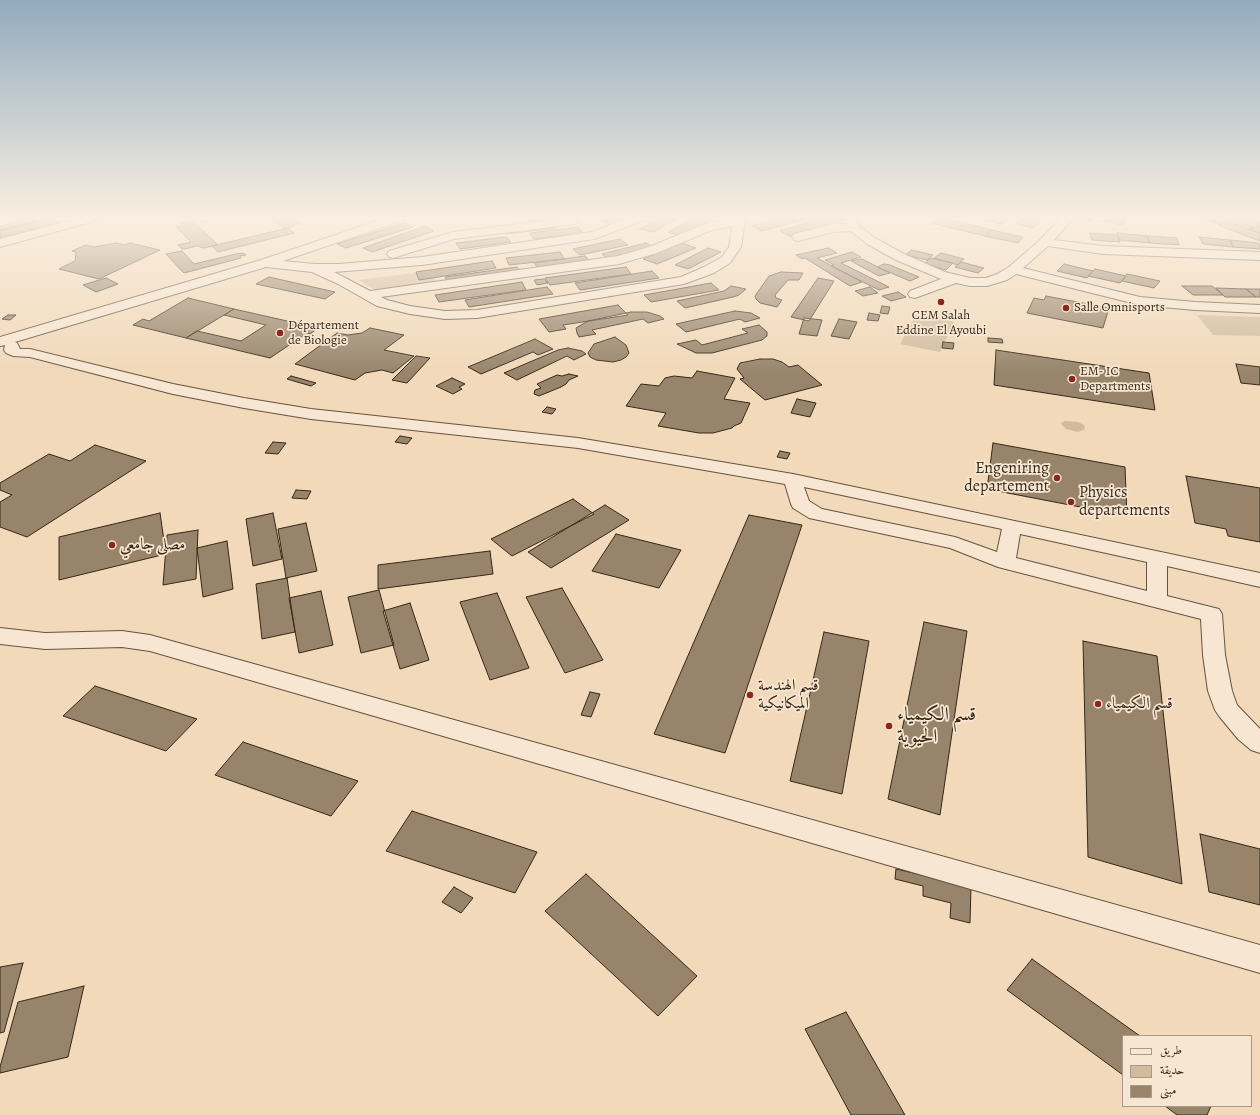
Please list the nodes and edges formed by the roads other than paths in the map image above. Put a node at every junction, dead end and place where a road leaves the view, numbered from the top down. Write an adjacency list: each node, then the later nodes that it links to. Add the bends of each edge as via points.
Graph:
1 (245, 269): 11 (street)
2 (317, 269): 9 (street)
3 (554, 269): 9 (street)
4 (711, 269): 9 (street, via 684,280 477,314 445,315 410,310 382,303)
5 (929, 269): 7 (street)
6 (1014, 270): 7 (street, via 987,282); 10 (street, via 1140,301)
7 (953, 279): 8 (street)
8 (914, 294)
9 (367, 295)
10 (1260, 309)
11 (4, 342): 12 (street, via 18,353 30,353 173,389 303,413 578,443)
12 (793, 479): 13 (street); 15 (street, via 800,504 816,514 954,543)
13 (1012, 525): 14 (street); 15 (street)
14 (1157, 558): 16 (street); 17 (street)
15 (1005, 562): 17 (street)
16 (1260, 580)
17 (1157, 600): 19 (street, via 1211,614 1216,669 1227,710)
18 (0, 636): 20 (street, via 45,641 122,639 150,643)
19 (1260, 743)
20 (1260, 959)

